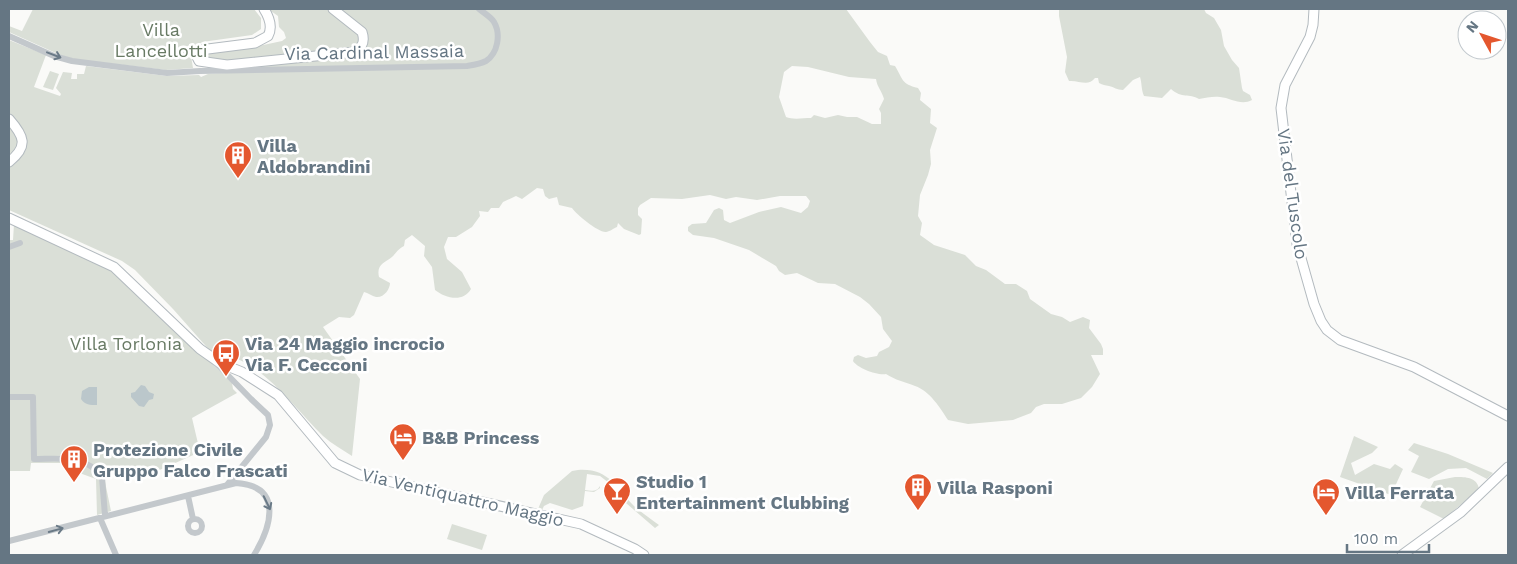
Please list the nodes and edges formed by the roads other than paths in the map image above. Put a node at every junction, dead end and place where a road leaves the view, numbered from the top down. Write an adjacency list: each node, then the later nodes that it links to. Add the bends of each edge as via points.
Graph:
1 (264, 9): 6 (main road, via 271,26 268,36 255,42 200,50 196,56)
2 (333, 9): 6 (main road, via 362,32 364,42 355,52)
3 (480, 9): 6 (street, Via Cardinal Massaia, via 494,21 498,42 487,60 477,64)
4 (1314, 9): 16 (main road, Via del Tuscolo, via 1310,36 1285,84 1282,108 1296,244 1317,312 1327,330 1340,340 1414,368)
5 (9, 36): 6 (street, Via Cardinal Massaia, one-way to 6, via 72,61 167,73)
6 (201, 67)
7 (9, 119): 8 (main road, via 23,142 20,151)
8 (9, 162)
9 (9, 218): 12 (main road, Via Ventiquattro Maggio, via 114,267)
10 (20, 243): 11 (street)
11 (9, 247)
12 (204, 352): 13 (main road, Via Ventiquattro Maggio); 14 (street)
13 (254, 380): 14 (street, via 246,377 241,384); 25 (main road, Via Ventiquattro Maggio, via 278,395 335,463 360,475 582,524)
14 (243, 392): 18 (street, via 268,415 270,425 266,437)
15 (9, 397): 20 (street, via 33,397 34,459 74,459 94,468 102,477)
16 (1508, 416)
17 (1508, 467): 26 (main road, via 1461,512)
18 (227, 485): 19 (street); 24 (street, one-way to 24, via 246,484 260,492 267,501 270,520)
19 (188, 496): 20 (street); 21 (street)
20 (102, 517): 22 (street, one-way to 20); 23 (street)
21 (194, 519)
22 (9, 541)
23 (116, 555)
24 (254, 555)
25 (644, 555)
26 (1402, 555)

